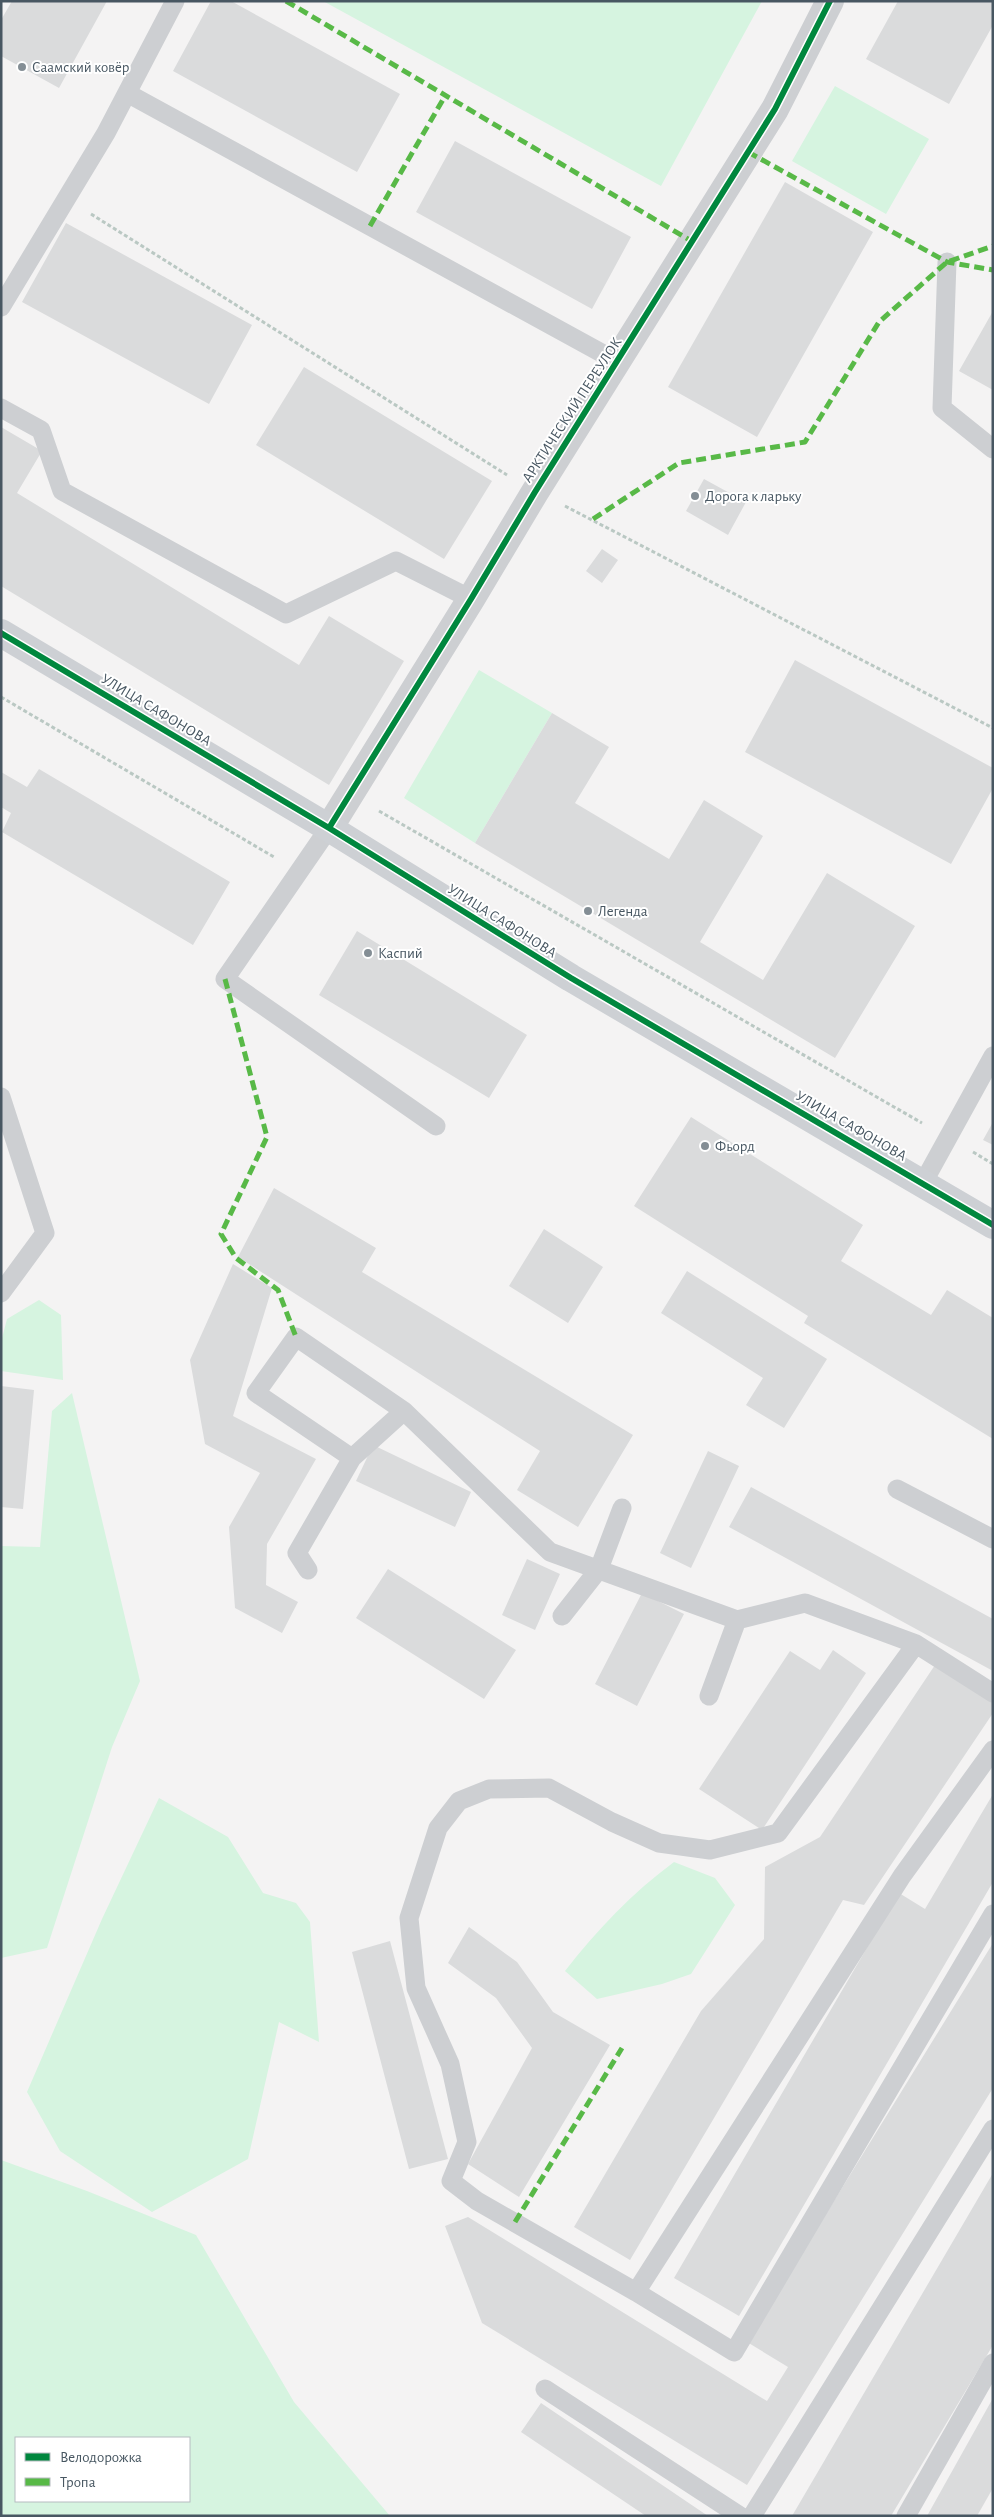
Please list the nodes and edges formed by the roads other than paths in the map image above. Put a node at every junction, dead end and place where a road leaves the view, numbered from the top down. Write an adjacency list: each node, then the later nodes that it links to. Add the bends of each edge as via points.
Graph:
1 (175, 1): 3 (lane)
2 (830, 1): 6 (street, АРКТИЧЕСКИЙ ПЕРЕУЛОК, via 775,109)
3 (126, 93): 5 (lane, via 106,133); 6 (lane)
4 (947, 262): 8 (lane, via 942,408)
5 (2, 302)
6 (618, 362): 9 (street, АРКТИЧЕСКИЙ ПЕРЕУЛОК)
7 (1, 408): 9 (lane, via 41,430 62,491 286,614 396,561)
8 (993, 449)
9 (471, 600): 11 (street, АРКТИЧЕСКИЙ ПЕРЕУЛОК)
10 (1, 633): 11 (street, УЛИЦА САФОНОВА)
11 (329, 828): 14 (lane, via 225,979); 15 (street, УЛИЦА САФОНОВА, via 571,978)
12 (993, 1056): 15 (lane)
13 (1, 1097): 17 (lane, via 45,1233)
14 (436, 1126)
15 (923, 1183): 16 (street, УЛИЦА САФОНОВА)
16 (993, 1224)
17 (1, 1293)
18 (404, 1411): 19 (lane); 19 (lane, via 296,1337 256,1393); 23 (lane, via 550,1552)
19 (352, 1458): 24 (lane, via 297,1553)
20 (897, 1489): 22 (lane)
21 (622, 1508): 23 (lane)
22 (993, 1539)
23 (599, 1569): 25 (lane); 26 (lane)
24 (308, 1570)
25 (562, 1616)
26 (737, 1620): 27 (lane, via 805,1603); 29 (lane)
27 (916, 1644): 28 (lane); 33 (lane, via 778,1833 710,1850 659,1843 549,1788 489,1789 459,1801 438,1828 409,1918 416,1988 450,2064 467,2142 451,2181 478,2201)
28 (993, 1694)
29 (709, 1696)
30 (993, 1750): 33 (lane, via 902,1876)
31 (993, 1914): 33 (lane, via 734,2352)
32 (993, 2129): 37 (lane)
33 (636, 2292)
34 (993, 2363): 38 (lane)
35 (545, 2389): 36 (lane)
36 (740, 2516)
37 (752, 2516)
38 (906, 2516)

